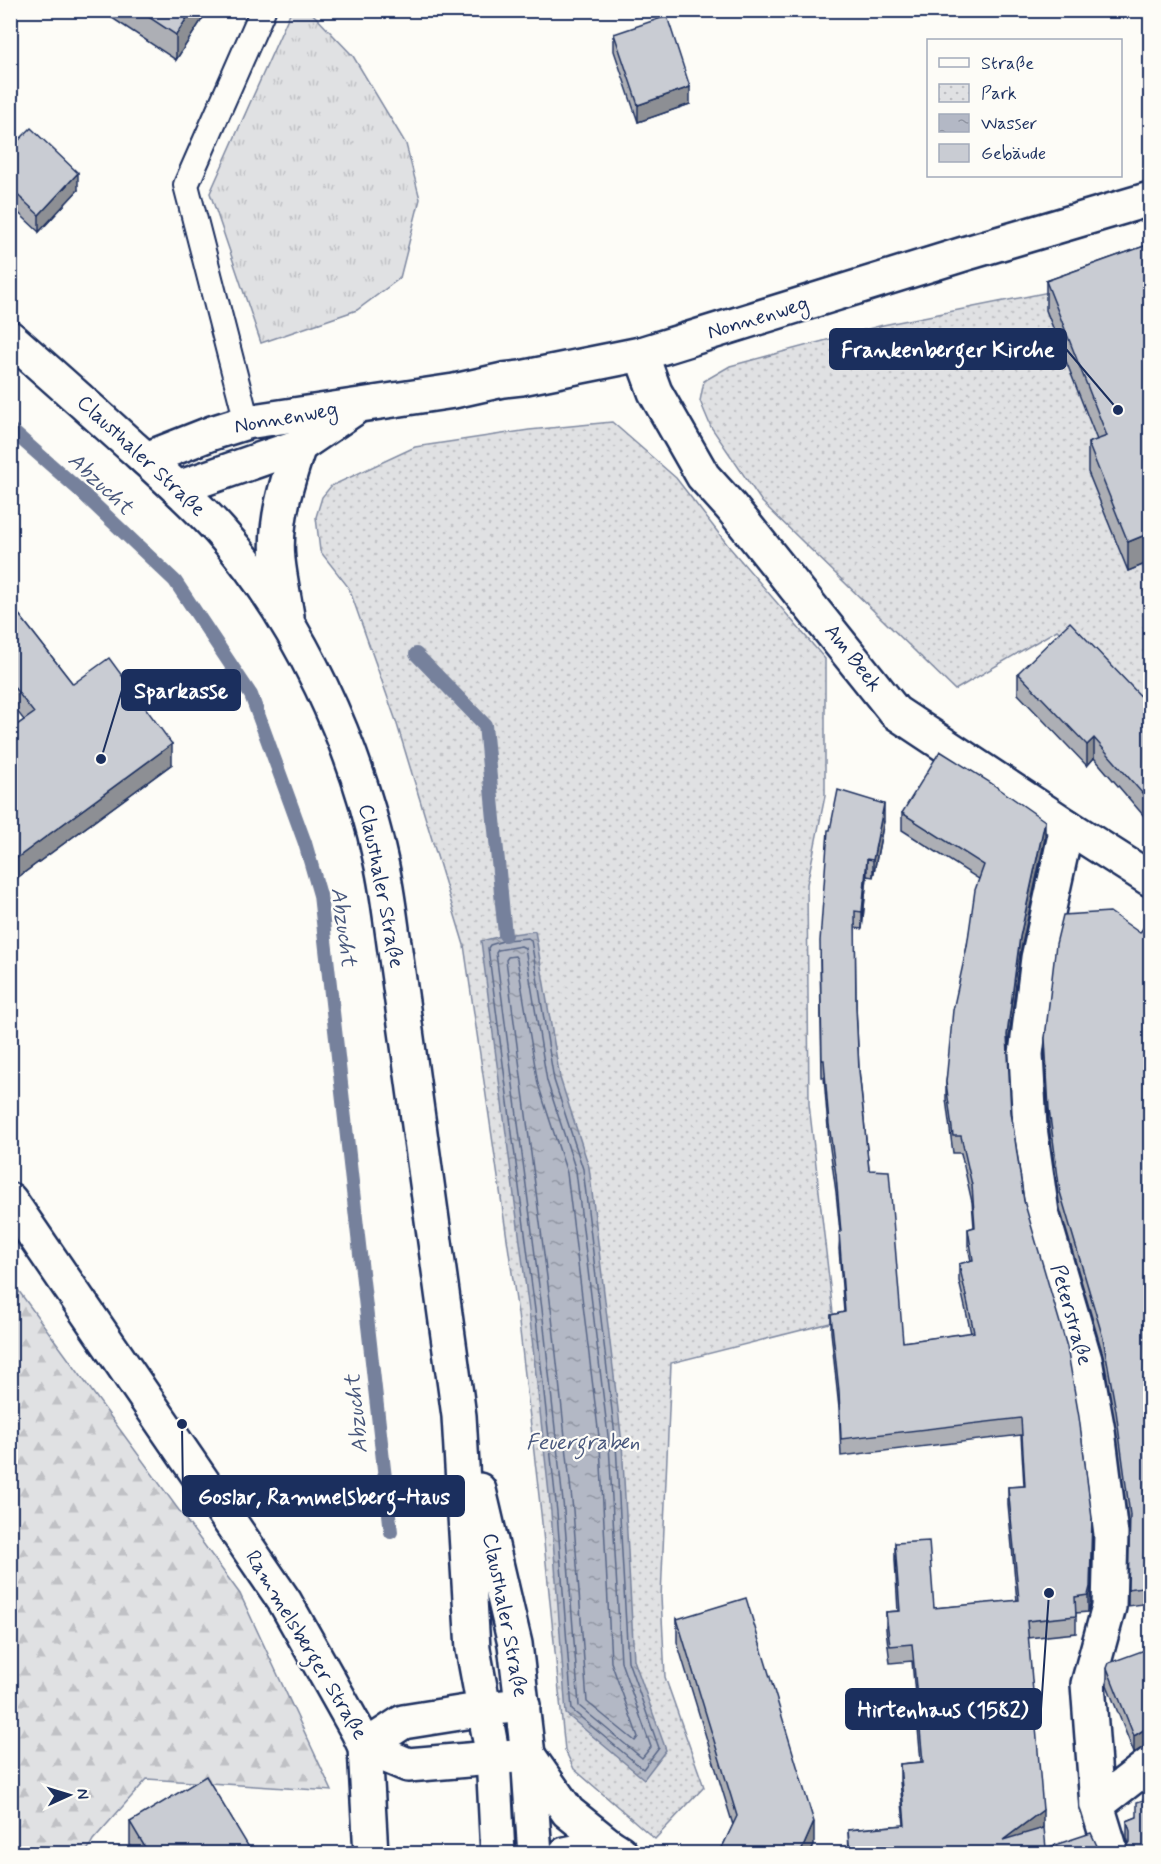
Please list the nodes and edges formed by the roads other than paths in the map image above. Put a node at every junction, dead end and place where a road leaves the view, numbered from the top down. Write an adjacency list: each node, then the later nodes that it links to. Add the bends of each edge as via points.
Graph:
1 (263, 10): 6 (lane, via 186,185)
2 (1150, 199): 4 (main road, Nonnenweg)
3 (10, 338): 8 (main road, Clausthaler Straße)
4 (641, 354): 5 (main road, Nonnenweg); 11 (main road, Am Beek, via 655,392 703,476 895,712)
5 (359, 406): 6 (main road, Nonnenweg); 7 (main road, Nonnenweg)
6 (247, 422): 8 (main road, Nonnenweg)
7 (299, 446): 9 (main road, Nonnenweg); 10 (main road, via 278,530 278,559)
8 (146, 459): 9 (main road, Clausthaler Straße)
9 (178, 488): 10 (main road, Clausthaler Straße, via 248,565)
10 (288, 624): 14 (main road, Clausthaler Straße, via 344,741 364,796 381,862)
11 (1067, 826): 12 (main road, Am Beek); 21 (main road, Peterstraße, via 1038,958 1026,1054 1030,1128 1042,1213 1085,1360 1110,1534 1109,1607 1088,1684)
12 (1150, 879)
13 (10, 1200): 17 (main road, Rammelsberger Straße, via 285,1602)
14 (459, 1416): 15 (main road, Clausthaler Straße, via 516,1644); 16 (main road, Clausthaler Straße, via 473,1649)
15 (523, 1705): 16 (main road, Rammelsberger Straße); 18 (main road, Clausthaler Straße)
16 (485, 1709): 17 (main road, Rammelsberger Straße, via 403,1722); 19 (main road, Clausthaler Straße)
17 (364, 1746): 19 (main road, via 408,1765); 23 (main road)
18 (528, 1755): 19 (main road); 22 (main road, via 568,1812); 25 (main road, Clausthaler Straße)
19 (493, 1757): 24 (main road, Clausthaler Straße)
20 (1150, 1764): 21 (main road)
21 (1097, 1805): 27 (main road, Peterstraße)
22 (615, 1849): 26 (main road)
23 (371, 1854)
24 (498, 1854)
25 (535, 1854)
26 (565, 1854)
27 (1113, 1854)

